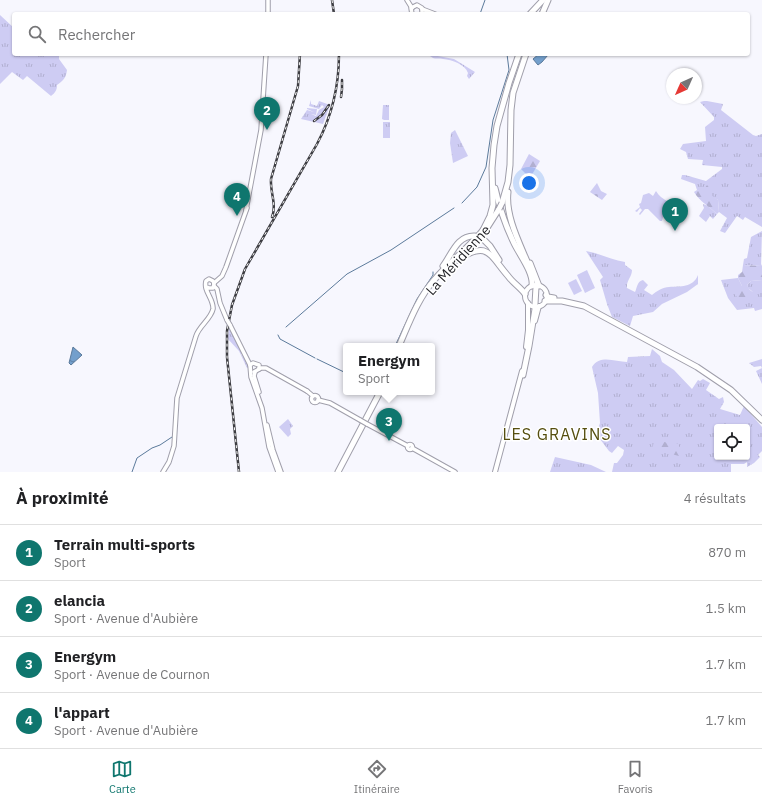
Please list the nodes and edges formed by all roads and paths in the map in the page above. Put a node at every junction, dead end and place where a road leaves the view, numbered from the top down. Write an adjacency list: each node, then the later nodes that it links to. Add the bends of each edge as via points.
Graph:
1 (268, 0): 5 (main road)
2 (408, 0): 4 (main road)
3 (547, 0): 8 (highway); 9 (highway); 10 (highway)
4 (413, 7): 6 (main road); 7 (main road, via 421,6)
5 (268, 12)
6 (412, 12)
7 (423, 12)
8 (532, 12)
9 (541, 12)
10 (547, 12)
11 (266, 56): 25 (main road, via 262,125 246,210 223,274)
12 (521, 56): 17 (highway, via 497,126)
13 (521, 56): 19 (highway, La Méridienne, via 510,96 508,165)
14 (522, 56): 16 (highway, La Méridienne)
15 (529, 56): 16 (highway)
16 (519, 72): 18 (highway, La Méridienne, via 511,105)
17 (493, 159): 21 (highway, via 493,205); 26 (highway, via 496,192 508,229 529,266)
18 (509, 175): 19 (highway, La Méridienne); 26 (highway, via 508,209 530,263)
19 (501, 202): 20 (highway, La Méridienne)
20 (497, 209): 21 (highway, La Méridienne); 24 (highway, La Méridienne, via 482,236)
21 (483, 230): 27 (highway, La Méridienne)
22 (475, 236): 27 (highway, via 466,237 458,244)
23 (482, 238): 26 (highway, via 512,280 523,288)
24 (457, 260): 28 (highway, via 472,251 486,252); 34 (highway, La Méridienne, via 429,291)
25 (211, 286): 36 (main road, bridge, via 218,293 227,320 245,355); 42 (main road, via 213,308 195,338 177,398 174,446)
26 (534, 286): 28 (main road); 29 (main road, via 544,290); 32 (highway)
27 (428, 288): 33 (highway, La Méridienne, via 418,304)
28 (525, 294): 31 (main road)
29 (546, 295): 30 (main road); 41 (highway, via 580,302 698,366 727,385)
30 (545, 301): 32 (main road); 41 (highway, via 562,301 584,306 692,364 731,390)
31 (528, 303): 32 (main road); 35 (main road)
32 (536, 306): 35 (highway); 38 (highway)
33 (401, 343)
34 (402, 343)
35 (526, 353): 47 (main road)
36 (256, 365): 37 (main road); 37 (main road); 46 (main road, bridge, via 307,391 313,396 313,402 318,400 330,404)
37 (253, 371): 43 (main road, via 252,379); 44 (main road, via 272,450)
38 (523, 375): 47 (main road)
39 (377, 395): 45 (highway)
40 (377, 395): 45 (highway)
41 (762, 419)
42 (163, 472)
43 (278, 472)
44 (281, 472)
45 (335, 472)
46 (454, 472)
47 (496, 472)

